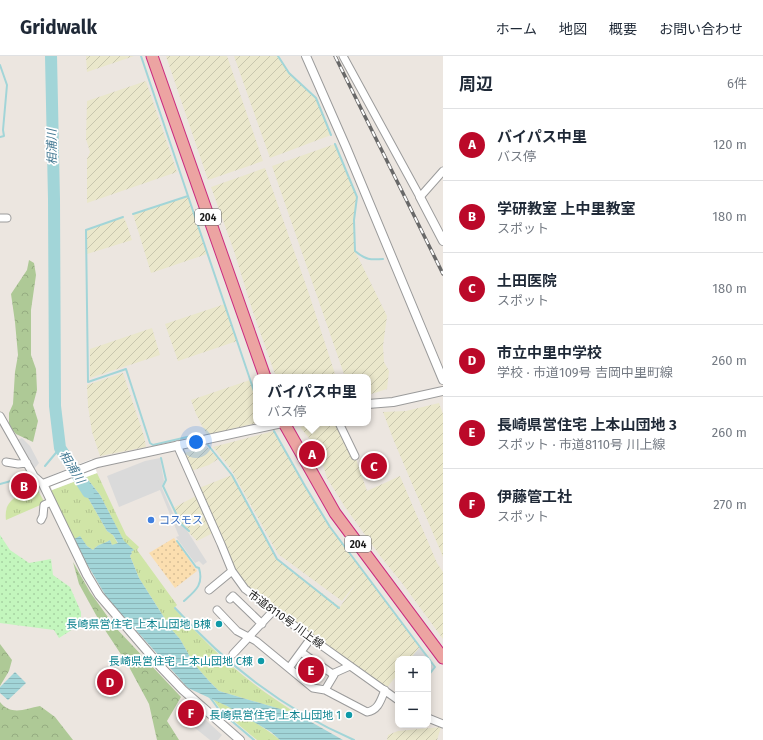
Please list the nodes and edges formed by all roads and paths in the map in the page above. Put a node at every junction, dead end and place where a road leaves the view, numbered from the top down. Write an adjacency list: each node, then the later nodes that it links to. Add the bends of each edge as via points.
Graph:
1 (152, 56): 7 (highway, 204)
2 (306, 56): 8 (street)
3 (343, 56): 5 (street)
4 (443, 171): 5 (street)
5 (420, 197): 6 (street)
6 (443, 241)
7 (265, 374)
8 (443, 380)
9 (443, 391): 10 (street, via 393,402)
10 (371, 404)
11 (0, 417): 18 (street)
12 (269, 426): 15 (street)
13 (285, 426): 34 (highway, 204, via 335,513)
14 (340, 426): 16 (street)
15 (177, 445): 19 (street, via 97,463); 22 (street, 市道8110号 川上線)
16 (355, 456)
17 (6, 462): 18 (street)
18 (27, 463): 19 (street, via 34,476)
19 (43, 484): 20 (street)
20 (51, 502): 21 (street, via 44,505); 43 (street, via 99,595 183,690)
21 (42, 520)
22 (232, 571): 23 (street, 市道8110号 川上線); 24 (street)
23 (245, 589): 26 (street); 28 (street, 市道8110号 川上線)
24 (209, 590)
25 (230, 599): 26 (street, via 233,596)
26 (239, 602): 29 (street)
27 (217, 610): 30 (street, via 237,631)
28 (274, 610): 29 (street); 31 (street, 市道8110号 川上線)
29 (262, 624): 30 (street)
30 (249, 638): 33 (street); 36 (street)
31 (311, 638): 32 (street); 35 (street, 市道8110号 川上線)
32 (301, 652): 36 (street); 37 (street)
33 (233, 654)
34 (443, 658)
35 (350, 666): 37 (street); 39 (street, 市道8110号 川上線)
36 (289, 668): 38 (street, via 313,688)
37 (332, 674): 38 (street, via 334,676)
38 (325, 690): 39 (street, via 367,712 377,708)
39 (385, 690): 40 (street, 市道8110号 川上線)
40 (395, 698)
41 (431, 719): 42 (street)
42 (443, 724)
43 (240, 740)

